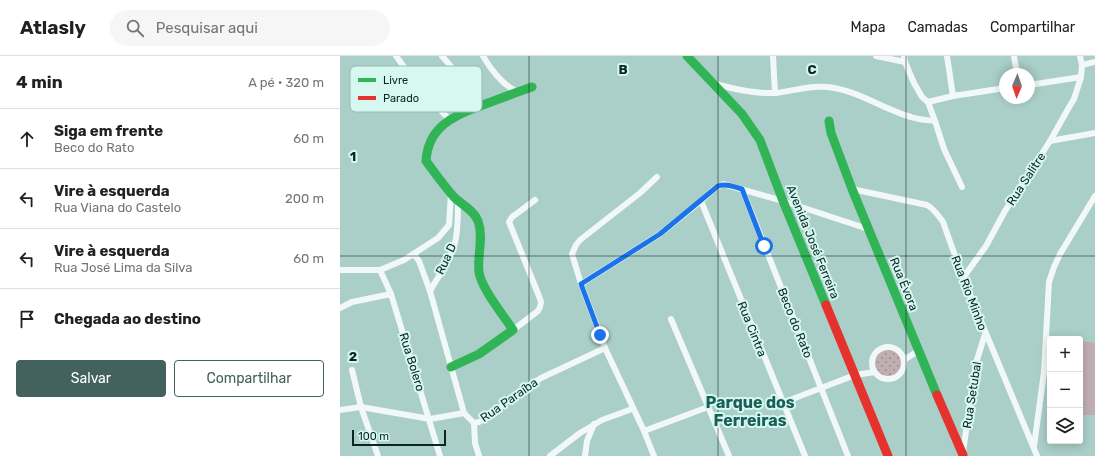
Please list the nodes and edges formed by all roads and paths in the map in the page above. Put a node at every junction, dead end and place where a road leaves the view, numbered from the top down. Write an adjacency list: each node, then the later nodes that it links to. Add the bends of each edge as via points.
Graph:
1 (396, 56): 12 (street)
2 (442, 56): 13 (street)
3 (483, 56): 21 (street, via 492,71 509,88)
4 (687, 56): 17 (street, Avenida José Ferreira)
5 (773, 56): 22 (street)
6 (876, 56): 10 (street)
7 (947, 56): 23 (street)
8 (1014, 56): 15 (street)
9 (1080, 56): 14 (street, Rua Salitre)
10 (904, 59): 24 (street, via 918,91)
11 (1095, 62): 14 (street)
12 (403, 66)
13 (451, 66)
14 (1082, 66): 16 (street, Rua Salitre)
15 (1016, 68)
16 (1081, 77): 18 (street); 32 (street, Rua Salitre, via 1074,99)
17 (715, 84): 22 (street, via 750,92); 42 (street, Avenida José Ferreira, via 742,114 760,140)
18 (1035, 84)
19 (532, 87): 21 (street)
20 (999, 89): 23 (street)
21 (517, 92): 25 (street)
22 (775, 93): 30 (street, via 826,86 859,95 910,117)
23 (953, 96): 24 (street)
24 (928, 102): 30 (street)
25 (482, 105)
26 (442, 112): 28 (street)
27 (465, 112): 28 (street)
28 (449, 119): 37 (street, via 433,136 426,153 426,161)
29 (829, 120): 36 (street, Rua Évora, via 831,133)
30 (935, 121): 34 (street, via 944,149)
31 (1095, 133): 32 (street)
32 (1050, 141): 47 (street, Rua Salitre, via 986,246)
33 (657, 178): 48 (street, via 576,244 572,254)
34 (962, 187)
35 (742, 189): 41 (street, via 723,184); 42 (street); 62 (street, Beco do Rato)
36 (852, 189): 43 (street, Rua Évora); 47 (street, Rua Rio Minho, via 913,201 934,209 942,222)
37 (451, 193): 39 (street); 44 (street, via 449,225 438,238)
38 (1095, 196): 73 (street, via 1060,254 1049,282 1044,372)
39 (458, 200): 49 (street, Rua D, via 456,240 447,263); 53 (street, via 472,212 479,225 479,277)
40 (535, 200): 53 (street, via 512,217 510,222 539,296 540,307)
41 (701, 201): 48 (street, via 660,234); 63 (street, Rua Cintra)
42 (783, 201): 43 (street); 61 (street, Avenida José Ferreira)
43 (868, 229): 56 (street, Rua Évora)
44 (414, 254): 46 (street); 49 (street, via 420,261)
45 (340, 270): 46 (street)
46 (380, 270): 50 (street, Rua Bolero)
47 (963, 278): 54 (street, Rua Rio Minho)
48 (581, 284): 55 (street)
49 (430, 291): 58 (street)
50 (391, 294): 51 (street, via 352,302); 69 (street, Rua Bolero)
51 (340, 308)
52 (671, 319): 65 (street)
53 (513, 330): 58 (street, via 479,354)
54 (985, 334): 73 (street, Rua Rio Minho); 74 (street, Rua Setubal, via 974,376)
55 (605, 348): 66 (street); 70 (street, Rua Paraíba, via 541,378 494,413)
56 (918, 351): 57 (street); 74 (street, Rua Évora)
57 (904, 360): 60 (street, via 903,370 897,377 887,379); 60 (street, via 903,355 895,348 880,349 873,357)
58 (452, 367): 68 (street)
59 (352, 370): 64 (street)
60 (875, 372): 61 (street)
61 (854, 375): 62 (street); 84 (street, Avenida José Ferreira)
62 (820, 388): 63 (street); 83 (street, Beco do Rato)
63 (782, 403): 82 (street, Rua Cintra)
64 (361, 407): 67 (street, Rua Paraíba); 69 (street, Rua Paraíba); 75 (street)
65 (708, 407): 72 (street); 81 (street)
66 (632, 409): 71 (street); 72 (street)
67 (340, 410)
68 (464, 413): 69 (street, Rua Paraíba); 70 (street, Rua Paraíba)
69 (430, 419): 76 (street, Rua Bolero)
70 (474, 423): 77 (street, via 475,443)
71 (594, 424): 78 (street); 79 (street)
72 (644, 431): 80 (street)
73 (1034, 448): 85 (street); 86 (street, Rua Rio Minho)
74 (963, 455)
75 (378, 456)
76 (440, 456)
77 (479, 456)
78 (550, 456)
79 (585, 456)
80 (654, 456)
81 (729, 456)
82 (804, 456)
83 (848, 456)
84 (888, 456)
85 (1033, 456)
86 (1037, 456)

